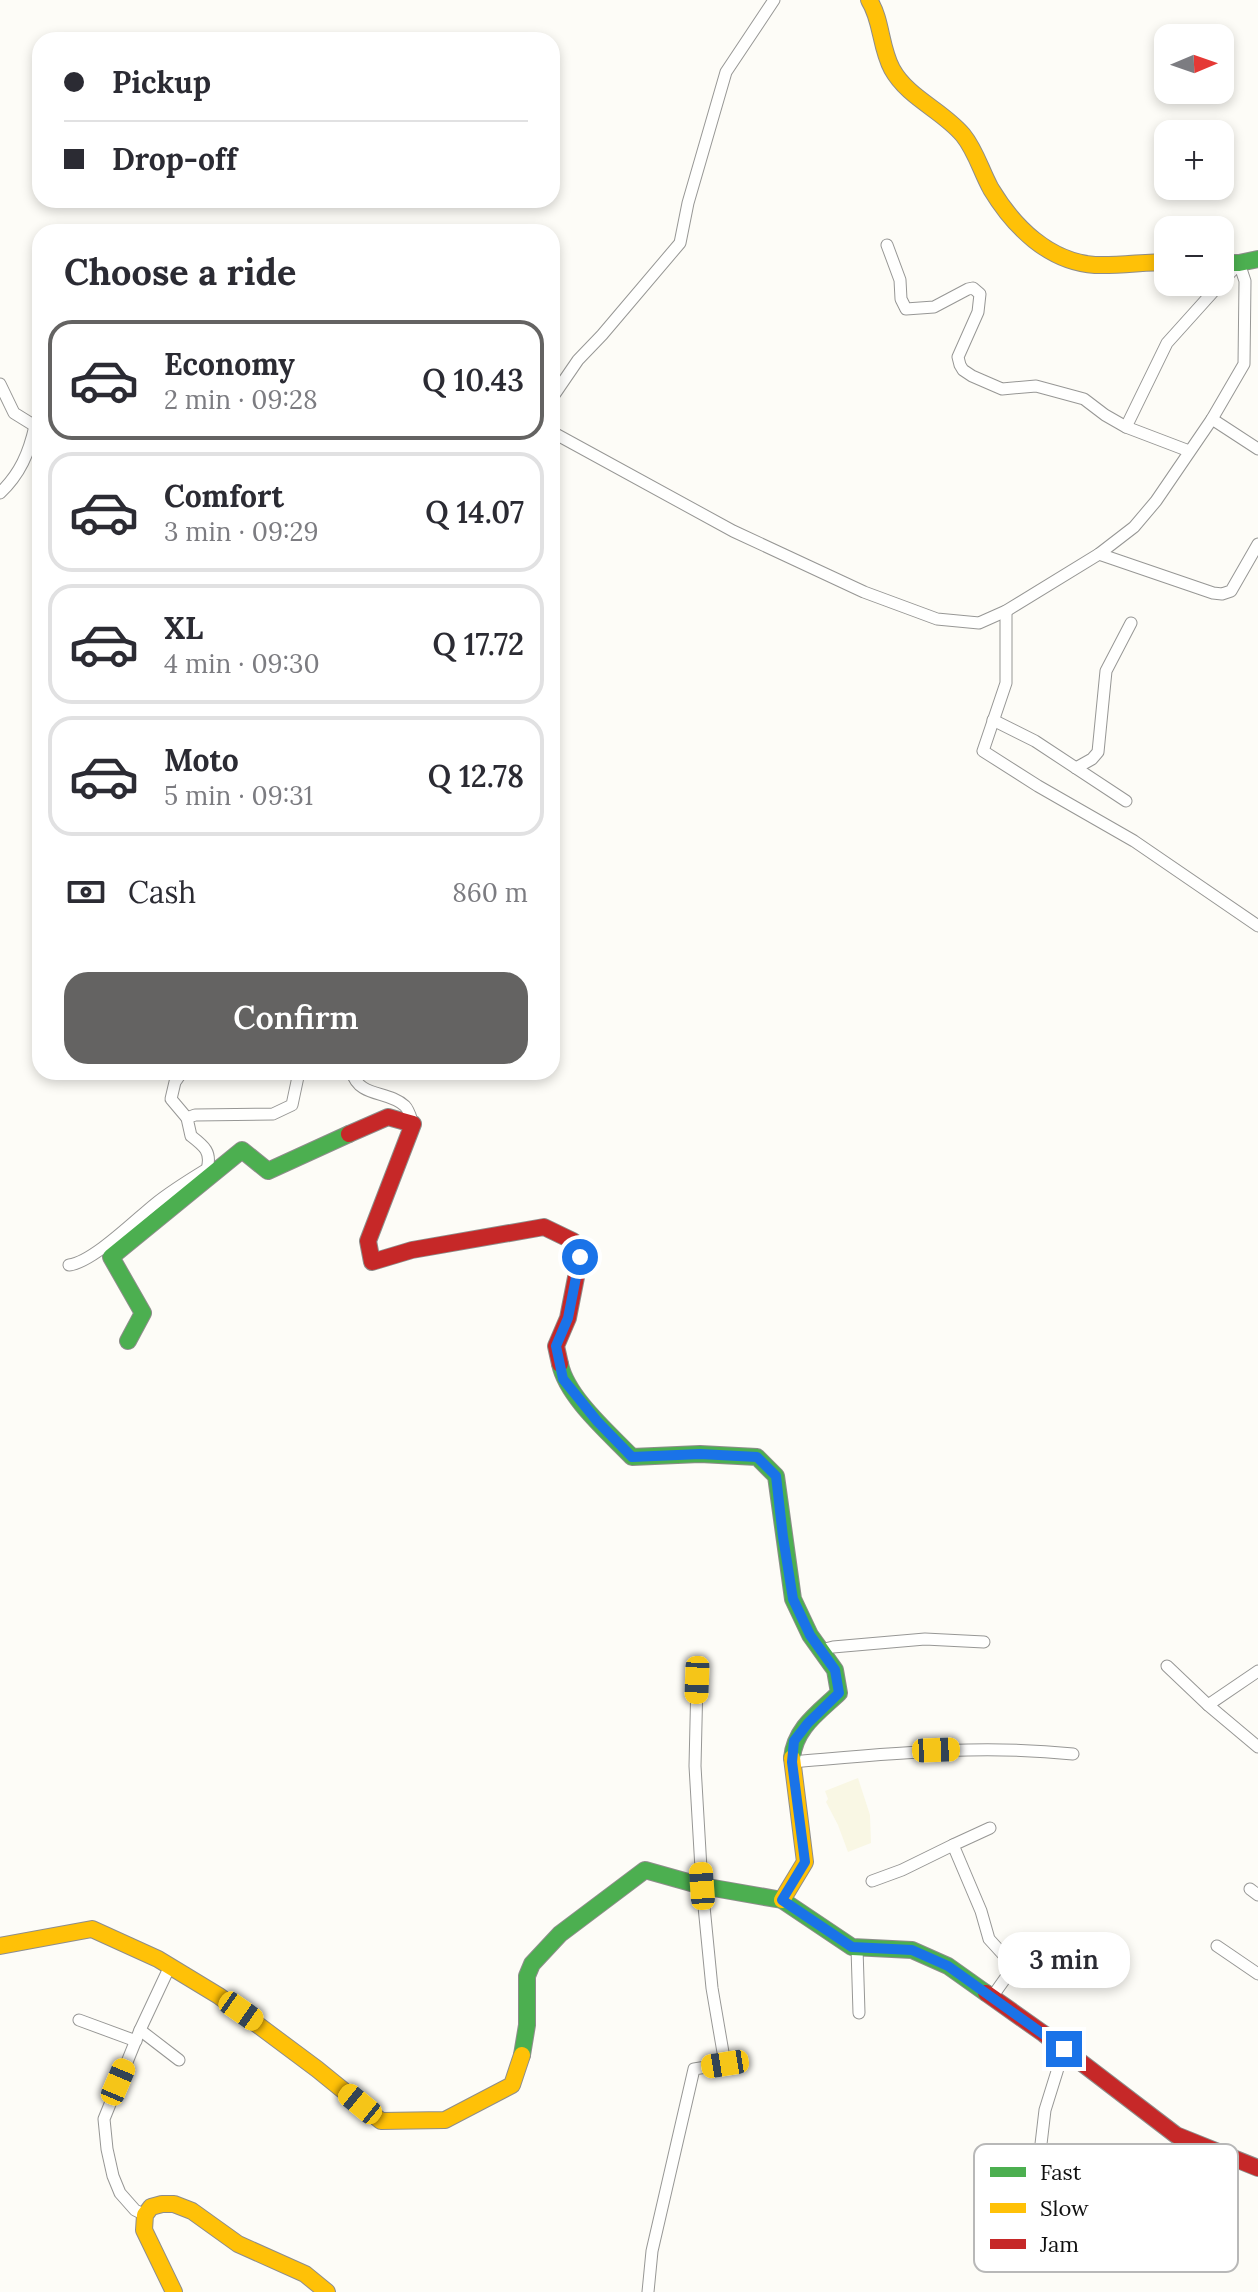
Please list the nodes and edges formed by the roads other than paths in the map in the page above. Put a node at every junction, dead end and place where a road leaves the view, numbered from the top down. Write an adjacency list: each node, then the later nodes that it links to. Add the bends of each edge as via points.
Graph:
1 (774, 0): 9 (street, via 726,72 680,243)
2 (869, 0): 5 (street, via 900,80 962,134 1006,212 1046,250 1071,261 1101,265)
3 (887, 245): 12 (street, via 906,309 944,304 968,289 980,294 978,312 958,357 963,370 1002,389 1036,386 1084,399)
4 (1258, 259): 7 (street)
5 (1154, 263)
6 (1234, 263): 7 (street)
7 (1239, 263): 10 (street, via 1245,281 1244,364); 12 (street, via 1167,343)
8 (0, 384): 11 (street, via 14,413)
9 (560, 386)
10 (1212, 419): 15 (street); 16 (street)
11 (32, 423)
12 (1126, 427): 16 (street)
13 (560, 436): 20 (street, via 733,531 864,592 937,619 979,623)
14 (32, 444): 17 (street, via 14,480)
15 (1258, 449)
16 (1189, 451): 19 (street, via 1146,515)
17 (0, 493)
18 (1258, 544): 19 (street, via 1231,591 1222,594)
19 (1099, 554): 20 (street)
20 (1006, 611): 22 (street, via 1006,683)
21 (1131, 623): 23 (street, via 1106,671)
22 (993, 720): 24 (street); 27 (street, via 983,751 1134,841)
23 (1098, 752): 24 (street); 25 (street)
24 (1076, 768): 25 (street)
25 (1095, 782): 26 (street)
26 (1126, 801)
27 (1258, 926)
28 (176, 1080): 31 (street, via 171,1099)
29 (297, 1080): 31 (street, via 292,1105 273,1114)
30 (354, 1080): 32 (street, via 367,1091 407,1107)
31 (187, 1118): 33 (street, via 191,1136 206,1147 207,1169 112,1240)
32 (413, 1124): 34 (street, via 388,1117 268,1171 242,1150 111,1257 143,1313); 36 (street, via 368,1241 372,1262 544,1227 573,1241 580,1257 568,1318 556,1346 563,1379 632,1457 757,1457 776,1476 793,1599)
33 (69, 1265)
34 (128, 1341)
35 (984, 1642): 36 (street, via 925,1639)
36 (821, 1650): 43 (street, via 835,1670 839,1693 794,1741)
37 (1167, 1666): 40 (street)
38 (1258, 1671): 40 (street)
39 (697, 1680): 47 (street, via 695,1766)
40 (1208, 1705): 41 (street)
41 (1258, 1747)
42 (1073, 1754): 43 (street, via 995,1748)
43 (792, 1762): 48 (street, via 805,1862)
44 (990, 1828): 45 (street)
45 (953, 1845): 46 (street); 54 (street, via 989,1939 1009,1961 1009,1973)
46 (872, 1881)
47 (702, 1886): 48 (street); 52 (street, via 645,1870 566,1928 527,1972 527,2028 512,2085 445,2120 381,2121 263,2027); 67 (street, via 725,2064 694,2069 652,2251)
48 (782, 1900): 51 (street)
49 (0, 1946): 52 (street, via 92,1929)
50 (1217, 1946): 53 (street)
51 (857, 1948): 54 (street, via 912,1950 948,1966); 55 (street)
52 (170, 1966): 57 (street)
53 (1258, 1974)
54 (992, 1997): 58 (street)
55 (859, 2013)
56 (79, 2020): 57 (street)
57 (138, 2035): 59 (street); 64 (street, via 103,2128 120,2193)
58 (1064, 2049): 60 (street, via 1045,2110); 61 (street, via 1176,2135)
59 (179, 2060)
60 (1041, 2144)
61 (1198, 2144)
62 (1238, 2160): 63 (street)
63 (1258, 2168)
64 (145, 2215): 65 (street, via 144,2230); 66 (street, via 162,2204 192,2211 238,2244 305,2274)
65 (174, 2292)
66 (327, 2292)
67 (648, 2292)

